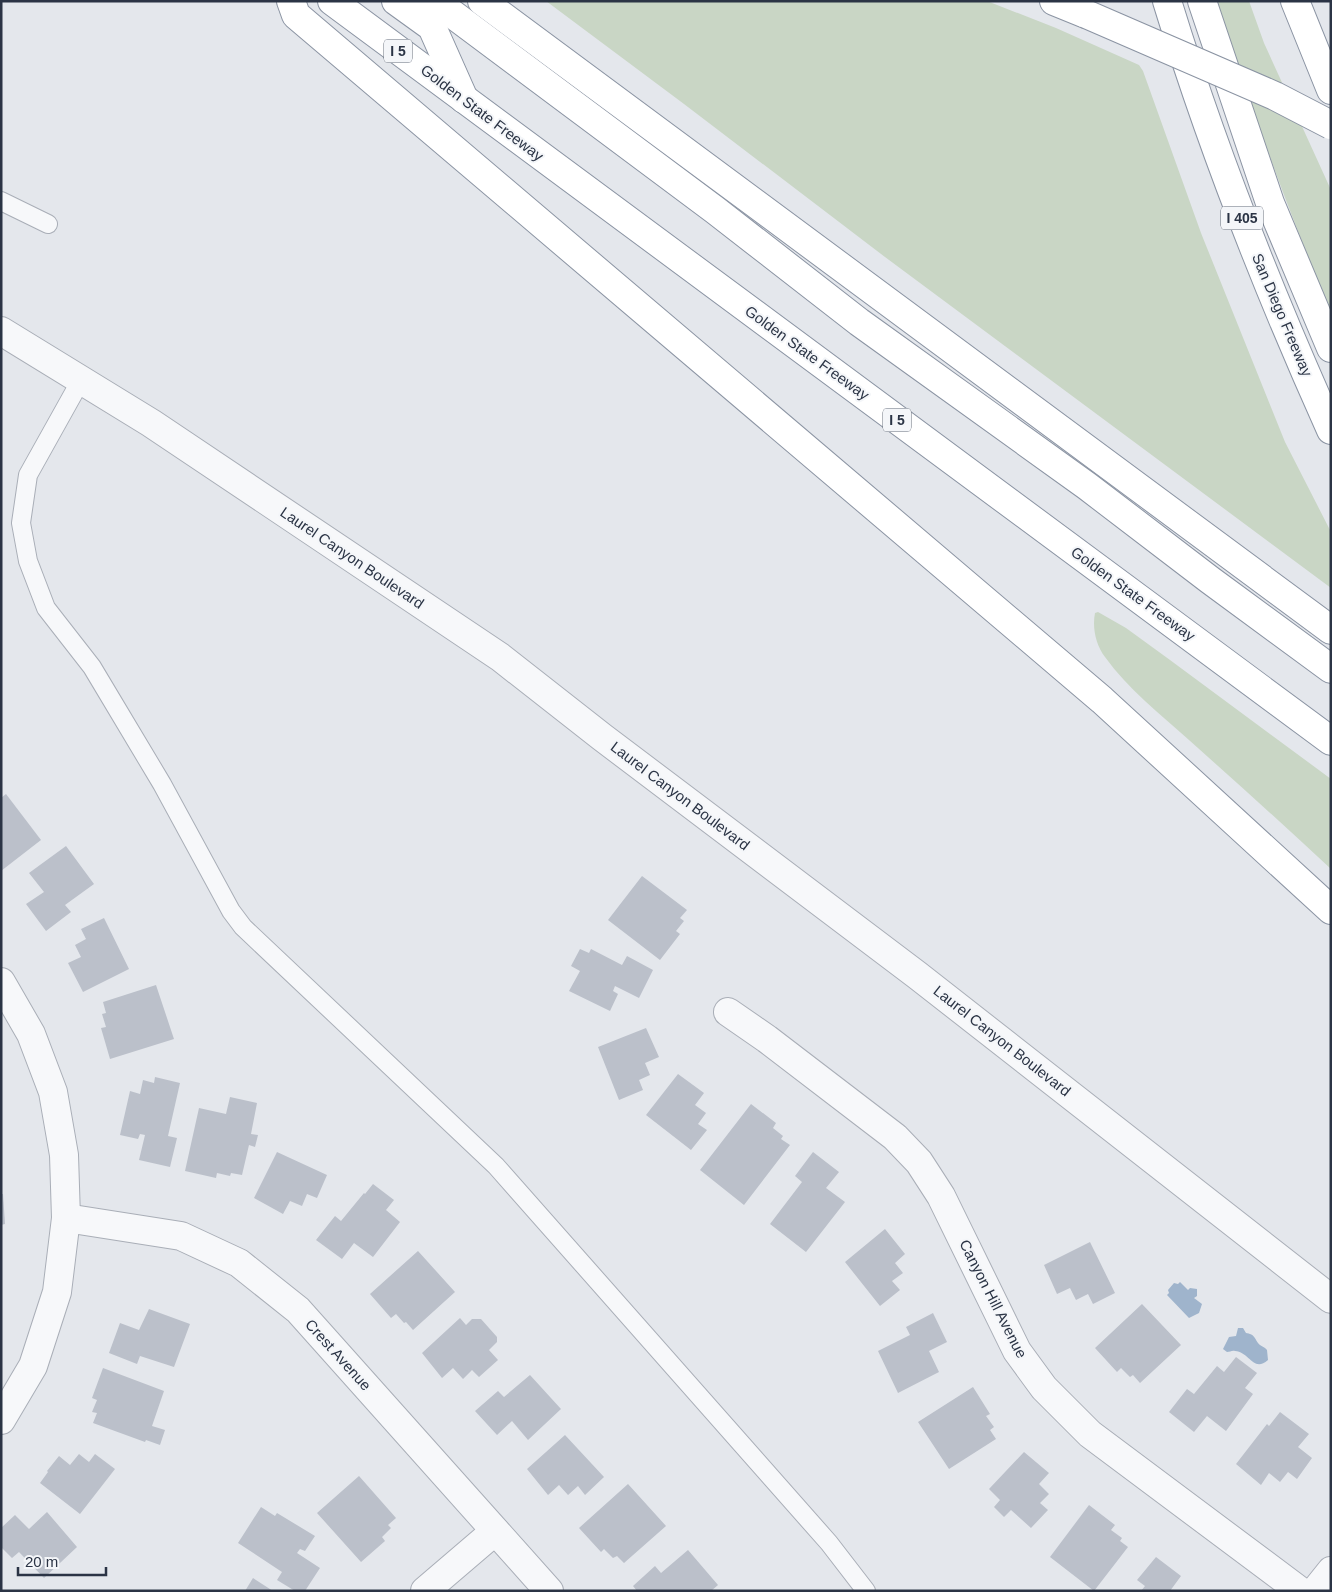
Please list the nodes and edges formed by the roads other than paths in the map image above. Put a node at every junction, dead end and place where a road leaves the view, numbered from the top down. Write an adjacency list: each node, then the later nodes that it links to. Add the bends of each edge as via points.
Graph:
1 (291, 1): 22 (highway, via 296,15 1102,700)
2 (332, 1): 11 (highway, Golden State Freeway / I 5)
3 (396, 1): 11 (highway, via 432,27)
4 (435, 1): 20 (highway, via 716,210 859,322 1088,486)
5 (482, 1): 19 (highway)
6 (1054, 1): 12 (highway, bridge, via 1275,96)
7 (1167, 1): 18 (highway, San Diego Freeway / I 405, via 1206,124 1240,214)
8 (1202, 1): 16 (highway, via 1270,203)
9 (1295, 1): 10 (highway)
10 (1331, 90)
11 (464, 100): 21 (highway, Golden State Freeway / I 5)
12 (1331, 125)
13 (1, 201): 14 (lane)
14 (48, 224)
15 (1, 331): 17 (street, Laurel Canyon Boulevard)
16 (1331, 348)
17 (81, 380): 26 (street, Laurel Canyon Boulevard, via 151,423 500,657 916,975); 32 (lane, via 28,475 21,523 28,561 46,608 92,667 162,784 231,911 242,927 496,1166 829,1543)
18 (1331, 430)
19 (1331, 630)
20 (1331, 669)
21 (1331, 741)
22 (1331, 910)
23 (1, 982): 25 (street, via 31,1034 53,1092 64,1155)
24 (728, 1012): 33 (street, Canyon Hill Avenue, via 895,1137 919,1162 941,1196 1017,1351 1044,1388 1090,1434)
25 (66, 1218): 27 (street, via 57,1292 33,1366); 28 (street, Crest Avenue, via 181,1236 239,1263 298,1310)
26 (1331, 1299)
27 (1, 1420)
28 (495, 1531): 30 (street); 31 (street, Crest Avenue)
29 (1331, 1571): 34 (street)
30 (425, 1591)
31 (550, 1591)
32 (866, 1591)
33 (1300, 1591)
34 (1315, 1591)

